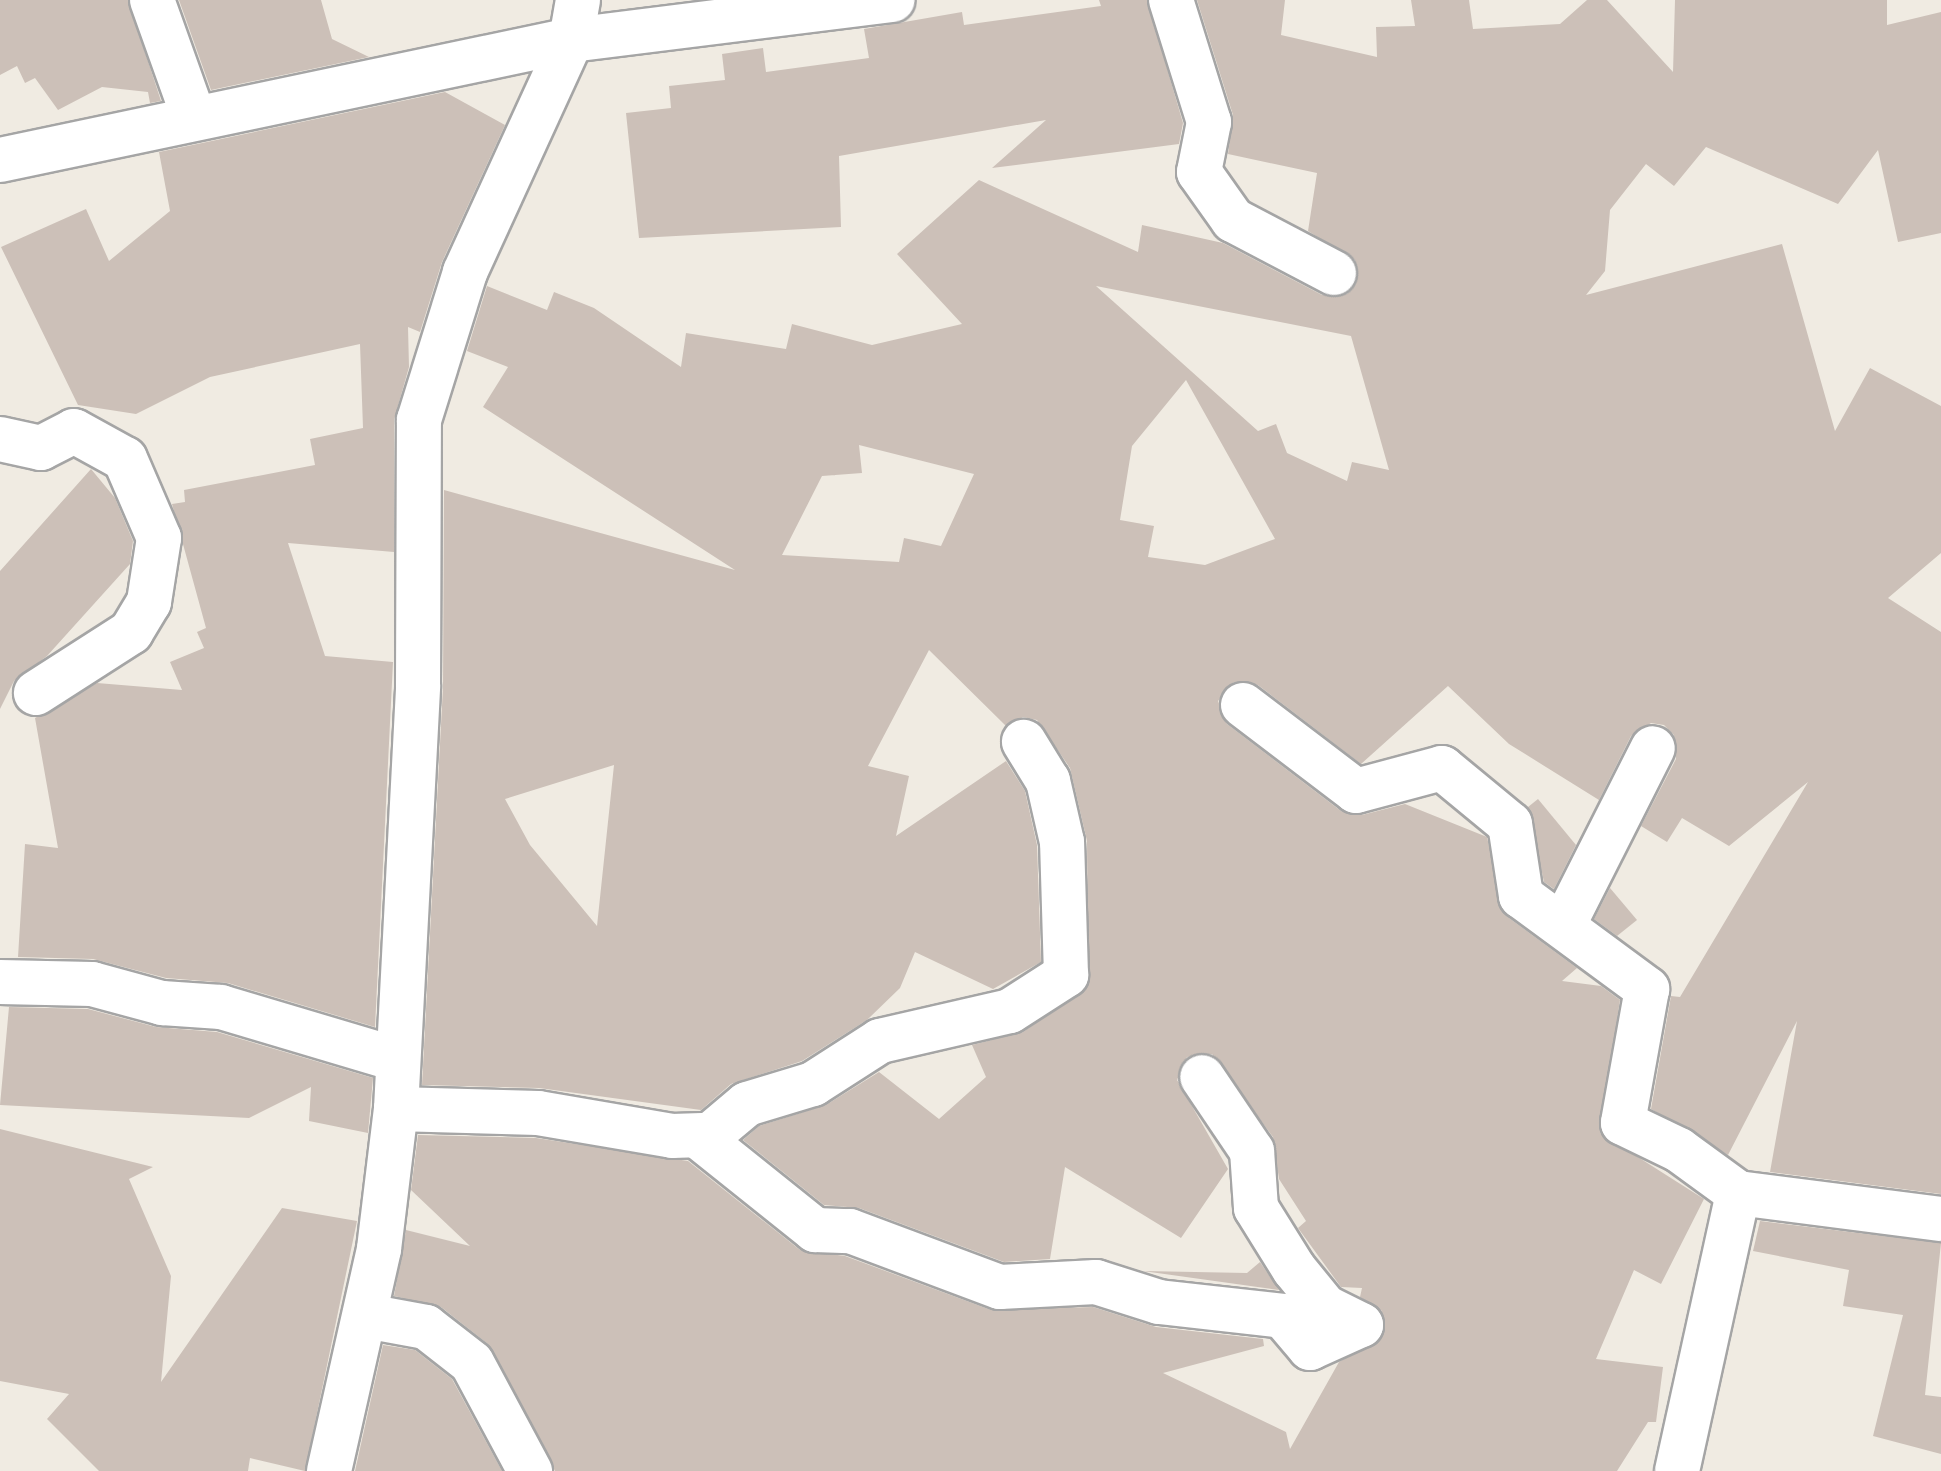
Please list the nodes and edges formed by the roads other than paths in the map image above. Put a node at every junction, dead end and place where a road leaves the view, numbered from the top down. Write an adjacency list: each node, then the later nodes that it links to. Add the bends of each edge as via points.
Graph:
1 (152, 0): 5 (street)
2 (893, 0): 4 (street)
3 (1171, 0): 7 (street, via 1209,122 1199,172 1233,220)
4 (575, 20): 5 (street); 15 (street, via 465,272 419,420 418,686)
5 (193, 115): 6 (street)
6 (0, 160)
7 (1334, 273)
8 (0, 439): 9 (street, via 41,448 74,431 125,459 159,538 149,602 131,632)
9 (36, 693)
10 (1243, 705): 13 (street, via 1356,791 1442,768 1510,824 1521,896)
11 (1024, 742): 18 (street, via 1048,781 1062,842 1066,975 1010,1011 880,1041 813,1084 747,1104)
12 (1653, 748): 13 (street)
13 (1563, 926): 19 (street, via 1647,989 1623,1123 1679,1150)
14 (0, 982): 15 (street, via 92,984 162,1003 221,1007)
15 (395, 1059): 17 (street)
16 (1202, 1077): 18 (street, via 1252,1151 1256,1208 1294,1269 1325,1307 1361,1325 1310,1348 1283,1316 1186,1307 1096,1282 1000,1287 850,1231 815,1230)
17 (396, 1109): 18 (street, via 586,1117); 21 (street)
18 (699, 1137)
19 (1738, 1193): 20 (street); 24 (street)
20 (1941, 1219)
21 (366, 1316): 22 (street); 23 (street, via 426,1327 472,1363)
22 (329, 1471)
23 (530, 1471)
24 (1677, 1471)

